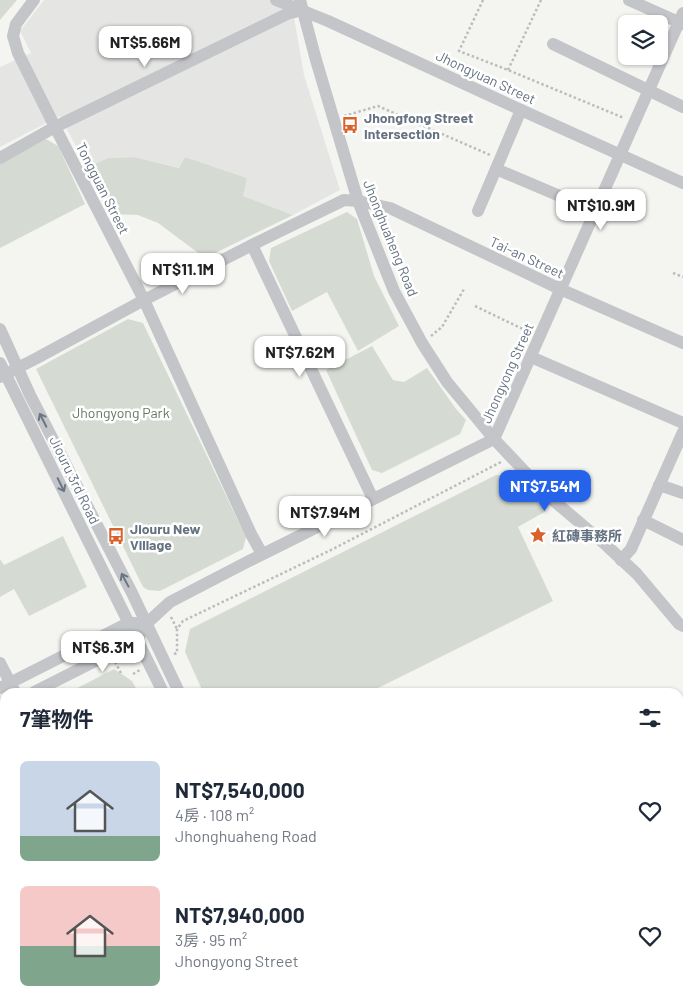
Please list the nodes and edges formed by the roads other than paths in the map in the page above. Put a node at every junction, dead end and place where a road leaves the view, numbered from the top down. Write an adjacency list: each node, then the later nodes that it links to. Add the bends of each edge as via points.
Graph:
1 (34, 0): 10 (street, Tongguan Street, via 16,24 13,36 18,53)
2 (276, 0): 4 (street, Jhongyuan Street)
3 (629, 0): 5 (street)
4 (302, 3): 9 (street, Jhongyuan Street); 10 (street, via 287,14); 15 (street, Jhonghuaheng Road)
5 (682, 20): 7 (street, Jhongyong Street)
6 (553, 44): 7 (street)
7 (648, 90): 8 (street); 11 (street, Jhongyong Street)
8 (683, 107)
9 (521, 110): 11 (street, Jhongyuan Street); 13 (street)
10 (55, 127): 12 (street); 20 (street, Tongguan Street)
11 (620, 154): 14 (street, Jhongyuan Street); 17 (street, Jhongyong Street)
12 (0, 158)
13 (498, 164): 16 (street); 17 (street)
14 (683, 183)
15 (358, 201): 18 (street, via 344,200); 19 (street, Tai-an Street, via 390,208); 28 (street, Jhonghuaheng Road, via 394,291 422,343 447,382)
16 (478, 211)
17 (595, 211): 19 (street, Jhongyong Street)
18 (252, 245): 20 (street); 31 (street)
19 (560, 289): 22 (street, Tai-an Street); 23 (street, Jhongyong Street)
20 (144, 300): 24 (street); 34 (street, Tongguan Street)
21 (0, 329): 24 (street, Jiouru 3rd Road)
22 (683, 343)
23 (530, 357): 26 (street); 28 (street, Jhongyong Street)
24 (18, 368): 25 (street); 37 (street, Jiouru 3rd Road, one-way to 24)
25 (2, 371): 36 (street, Jiouru 3rd Road, one-way to 36)
26 (683, 423)
27 (683, 432): 29 (street)
28 (494, 438): 31 (street, Jhongyong Street); 35 (street, Jhonghuaheng Road, via 547,495)
29 (659, 485): 30 (street); 32 (street)
30 (683, 493)
31 (372, 499): 34 (street, Jhongyong Street)
32 (643, 520): 33 (street); 35 (street, via 631,549)
33 (683, 540)
34 (262, 554): 37 (street, Jhongyong Street, via 170,602)
35 (621, 560): 38 (street, Jhonghuaheng Road)
36 (128, 622): 37 (street); 39 (street, Jiouru 3rd Road); 41 (street)
37 (146, 624): 39 (street, Jhongyong Street); 44 (street, Jiouru 3rd Road)
38 (683, 626)
39 (137, 640): 42 (street); 43 (street, Jiouru 3rd Road)
40 (0, 663): 41 (street)
41 (8, 687)
42 (42, 688)
43 (161, 688)
44 (178, 688)

